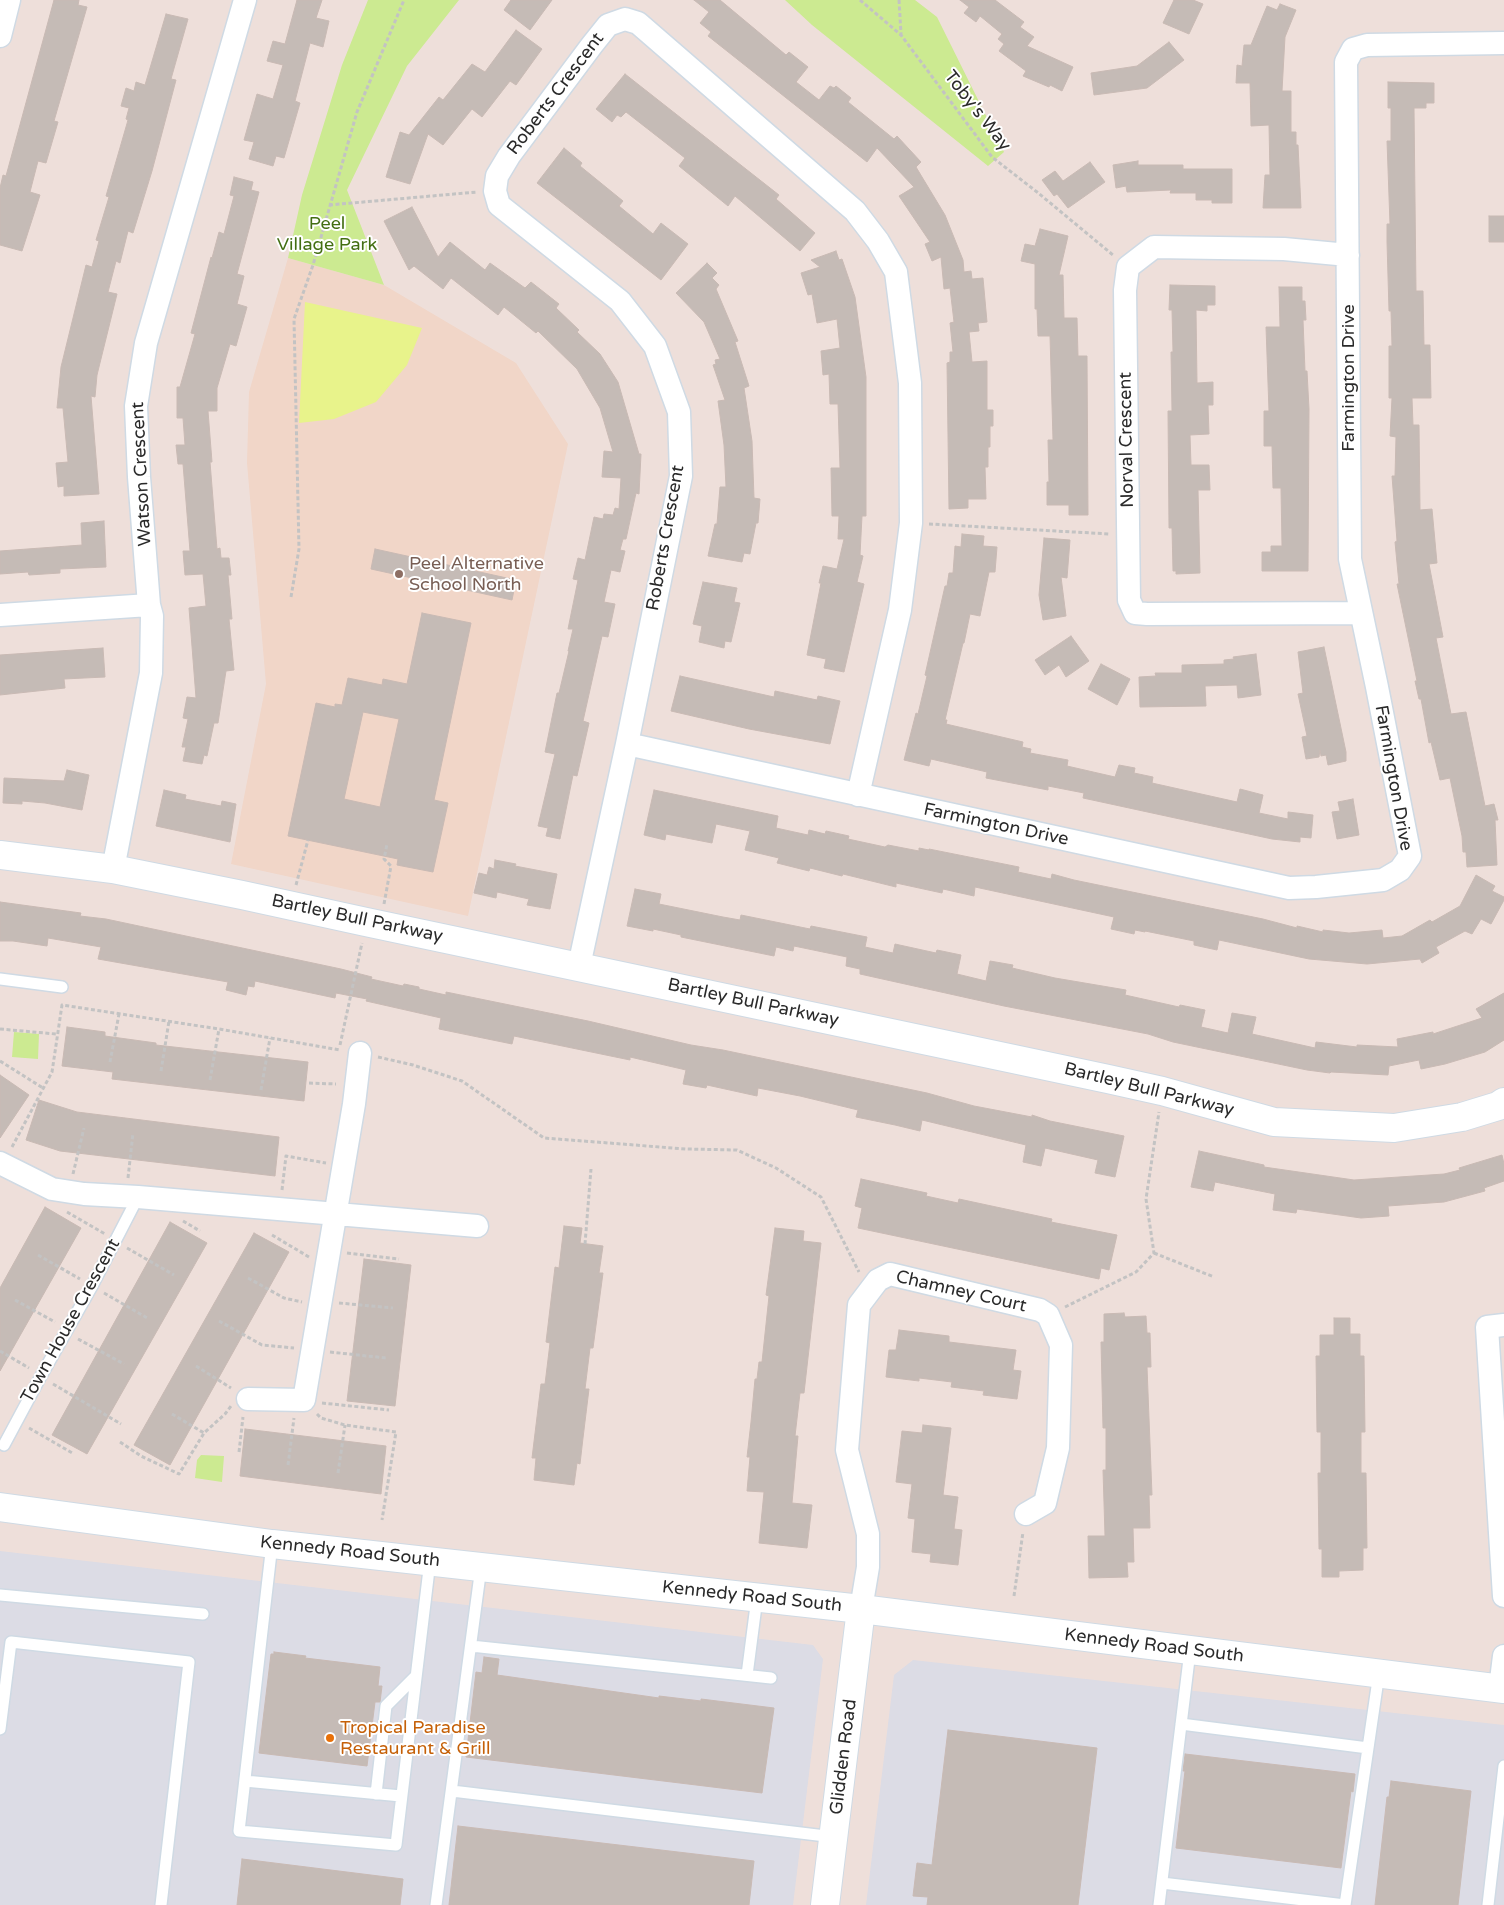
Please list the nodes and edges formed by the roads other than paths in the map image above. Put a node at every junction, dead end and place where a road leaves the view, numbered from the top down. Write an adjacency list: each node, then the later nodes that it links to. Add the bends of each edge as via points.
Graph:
1 (9, 0): 3 (street)
2 (245, 0): 6 (street, Watson Crescent, via 146,343 136,406)
3 (0, 36)
4 (1504, 43): 5 (street, Farmington Drive, via 1367,45 1353,49 1346,62 1345,83)
5 (1348, 255): 7 (street, Farmington Drive, via 1350,559); 7 (street, Norval Crescent, via 1284,249 1154,247 1128,267 1125,290 1129,600 1135,613)
6 (149, 605): 8 (street); 12 (street, Watson Crescent, via 152,616 151,673)
7 (1361, 612): 10 (street, Farmington Drive, via 1410,856 1400,870 1384,880 1289,888)
8 (0, 615)
9 (627, 744): 10 (street, Farmington Drive); 10 (street, Roberts Crescent, via 681,476 679,412 655,346 620,301 499,205 495,191 497,176 509,156 608,26 624,20 638,23 855,211 896,272 910,383 911,524 900,610); 13 (street, Roberts Crescent)
10 (858, 795)
11 (0, 855): 12 (street, Bartley Bull Parkway)
12 (113, 869): 13 (street, Bartley Bull Parkway)
13 (579, 966): 17 (street, Bartley Bull Parkway, via 1162,1091 1274,1122 1394,1128 1462,1117)
14 (0, 980): 15 (lane)
15 (62, 986)
16 (349, 1052): 20 (street, via 356,1085)
17 (1504, 1102)
18 (2, 1164): 19 (street, via 52,1188)
19 (132, 1197): 20 (street); 24 (lane, Town House Crescent, via 92,1286)
20 (336, 1214): 21 (street); 23 (street, via 313,1350 300,1400)
21 (477, 1226)
22 (1504, 1325): 31 (street, via 1487,1327)
23 (244, 1396)
24 (4, 1445)
25 (0, 1507): 27 (street, Kennedy Road South)
26 (1026, 1514): 33 (street, Chamney Court, via 1045,1503 1058,1448 1061,1345 1048,1315 1040,1310 890,1274 878,1280 859,1306 847,1450 868,1534 868,1567)
27 (272, 1544): 28 (street, Kennedy Road South); 47 (lane)
28 (430, 1562): 29 (street, Kennedy Road South); 40 (lane)
29 (482, 1567): 32 (street, Kennedy Road South); 35 (lane)
30 (0, 1595): 34 (lane)
31 (1504, 1596)
32 (758, 1597): 33 (street, Kennedy Road South); 39 (lane)
33 (861, 1609): 36 (street, Kennedy Road South); 51 (street, Glidden Road)
34 (203, 1614)
35 (471, 1646): 39 (lane); 48 (lane)
36 (1190, 1650): 38 (street, Kennedy Road South); 43 (lane)
37 (1504, 1656): 42 (street)
38 (1379, 1674): 42 (street, Kennedy Road South); 45 (lane)
39 (747, 1675): 41 (lane)
40 (416, 1676): 49 (lane, via 386,1706); 50 (lane)
41 (770, 1678)
42 (1502, 1688)
43 (1181, 1724): 45 (lane); 52 (lane)
44 (0, 1729): 53 (lane, via 11,1642 189,1662)
45 (1368, 1748): 57 (lane)
46 (1504, 1766): 58 (lane)
47 (245, 1781): 49 (lane); 50 (lane, via 239,1830 346,1841 396,1845)
48 (452, 1791): 51 (lane); 54 (lane)
49 (376, 1794): 50 (lane)
50 (401, 1796)
51 (834, 1837): 55 (street, Glidden Road)
52 (1162, 1883): 56 (lane); 57 (lane)
53 (161, 1905)
54 (436, 1905)
55 (825, 1905)
56 (1159, 1905)
57 (1345, 1905)
58 (1488, 1905)

